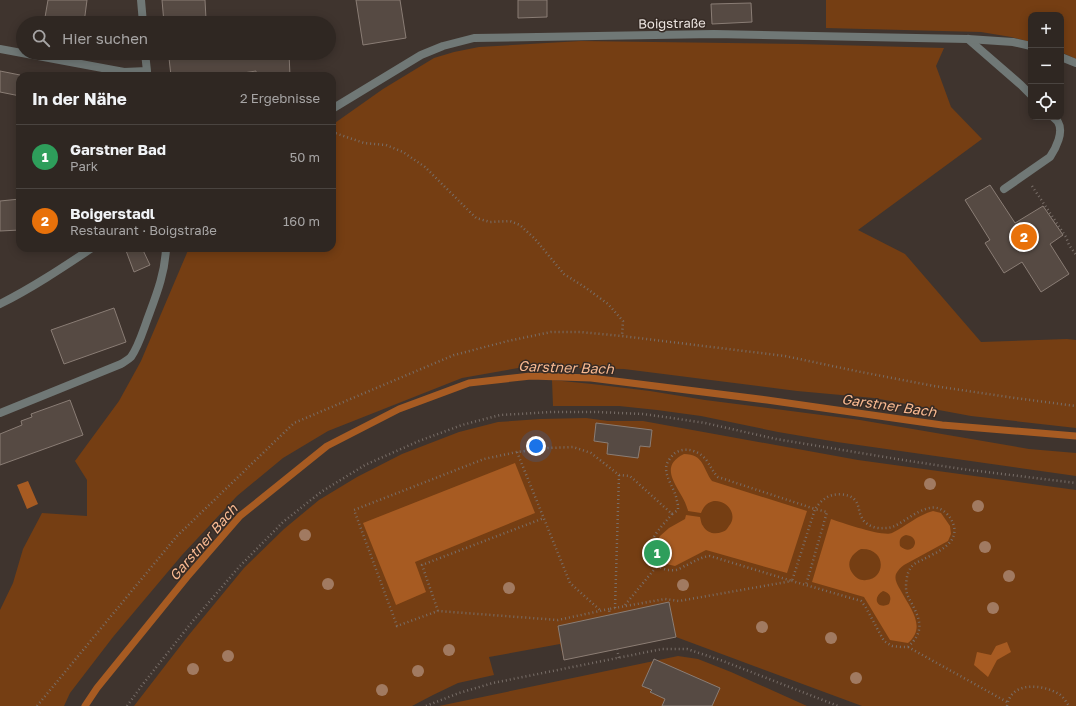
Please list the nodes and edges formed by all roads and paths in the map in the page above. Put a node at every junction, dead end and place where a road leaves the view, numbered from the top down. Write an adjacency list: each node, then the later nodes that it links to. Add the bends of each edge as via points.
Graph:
1 (141, 0): 2 (street)
2 (142, 16)
3 (968, 39): 4 (street, Boigstraße); 13 (street); 14 (street, Boigstraße, via 714,34 474,38 420,55)
4 (1028, 45)
5 (0, 49): 6 (street)
6 (16, 52)
7 (1064, 57): 10 (street)
8 (59, 60): 11 (street)
9 (146, 60): 12 (street)
10 (1076, 63)
11 (124, 72)
12 (147, 72)
13 (1028, 92)
14 (336, 107)
15 (1056, 120): 17 (street, via 1060,130 1055,150 1050,157)
16 (336, 133): 23 (path, via 364,143 386,145 403,152 425,166 476,218 490,222 510,221 520,225 564,274 608,304 623,321)
17 (1025, 175): 18 (street); 21 (path)
18 (1004, 189)
19 (86, 252): 22 (street)
20 (166, 252): 25 (street, via 160,286 140,340 129,358 121,364)
21 (1076, 255)
22 (0, 304)
23 (622, 336): 24 (path, via 785,356 934,386); 45 (path, via 551,332 454,355 294,423 177,536)
24 (1076, 406)
25 (0, 413)
26 (517, 452): 27 (path, via 573,447 591,453); 31 (path); 38 (path, via 484,459 354,510 397,626)
27 (619, 475): 30 (path, via 630,476); 36 (path)
28 (1076, 483): 46 (path, via 896,459 643,414 552,412 500,415 462,425 419,441 365,466 321,492 283,522 239,567 192,622)
29 (815, 509): 30 (path, via 718,477 697,451 687,449 670,457 666,467 668,480 677,500 678,510); 33 (path); 34 (path, via 827,512); 41 (path, via 826,497 846,494 854,498 862,519 868,525 879,528 891,527 927,507 942,509 952,520 954,528 951,542 910,569 906,595 918,615 920,631)
30 (672, 514): 32 (path, via 650,546 652,558)
31 (544, 518): 38 (path, via 422,565); 39 (path, via 570,583)
32 (657, 566): 33 (path, via 676,570 702,557 710,556); 35 (path)
33 (792, 581): 34 (path); 35 (path, via 679,601 665,599)
34 (806, 585): 41 (path, via 861,601 884,641 892,646)
35 (624, 606): 36 (path)
36 (616, 608): 37 (path)
37 (609, 609): 39 (path); 40 (path)
38 (438, 611): 39 (path, via 558,620)
39 (601, 611)
40 (610, 615)
41 (908, 647): 44 (path)
42 (617, 649): 43 (path)
43 (619, 658): 47 (path, via 493,683 459,692); 48 (path, via 662,649 688,649)
44 (1007, 704): 49 (path, via 1011,695 1031,686 1061,695)
45 (37, 706)
46 (127, 706)
47 (426, 706)
48 (838, 706)
49 (1069, 706)

